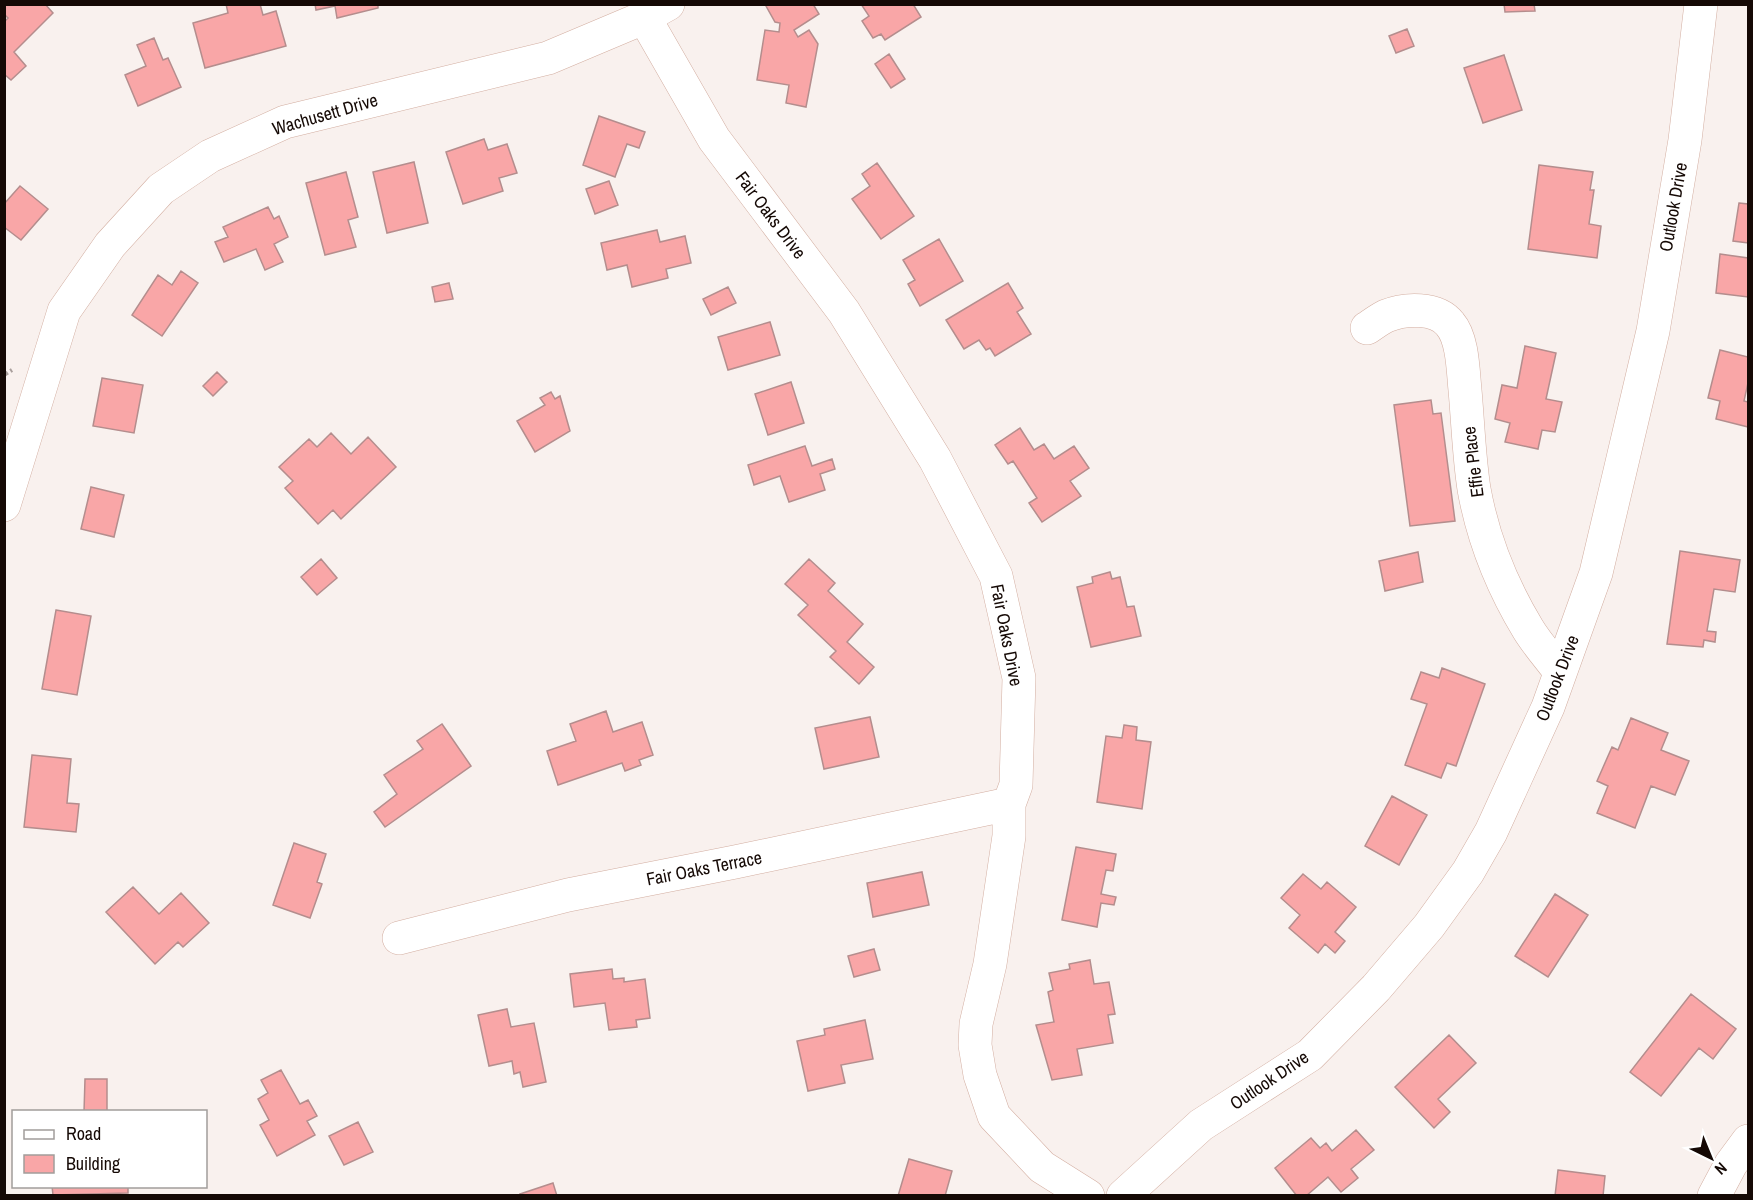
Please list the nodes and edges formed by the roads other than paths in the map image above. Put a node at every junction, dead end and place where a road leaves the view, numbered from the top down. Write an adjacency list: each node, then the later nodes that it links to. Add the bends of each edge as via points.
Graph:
1 (1701, 4): 5 (street, Outlook Drive, via 1685,140 1653,331 1596,573)
2 (656, 11): 4 (street, Wachusett Drive, via 548,58 285,122 210,156 161,189 110,245 64,311); 6 (street, Fair Oaks Drive, via 714,139 850,322 936,459 996,576 1019,678 1016,785)
3 (1367, 328): 5 (street, Effie Place, via 1388,316 1422,311 1437,314 1450,323 1458,337 1474,489 1485,533 1501,580 1528,630)
4 (4, 505)
5 (1560, 672): 10 (street, Outlook Drive, via 1491,832 1429,926 1376,988 1310,1055 1201,1125)
6 (1009, 804): 7 (street, Fair Oaks Terrace, via 568,895); 9 (street, Fair Oaks Drive, via 1009,836 992,952 976,1024 980,1075 994,1116 1042,1167)
7 (399, 938)
8 (1749, 1142): 11 (street, via 1731,1164)
9 (1088, 1196)
10 (1123, 1196)
11 (1714, 1196)

